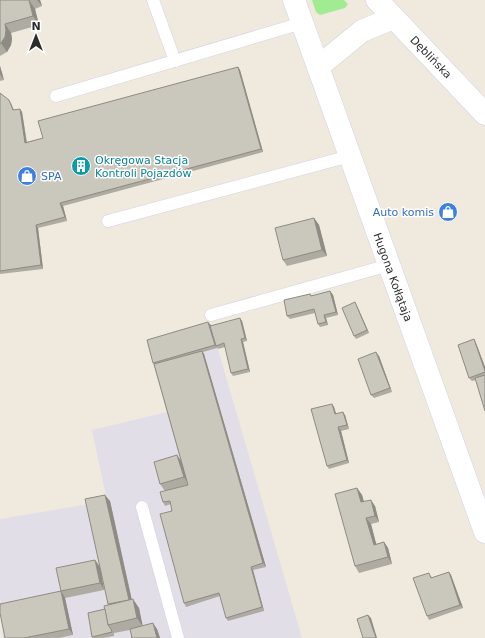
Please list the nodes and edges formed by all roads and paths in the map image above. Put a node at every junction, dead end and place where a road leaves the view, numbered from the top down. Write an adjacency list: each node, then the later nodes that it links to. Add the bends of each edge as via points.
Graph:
1 (153, 0): 6 (lane)
2 (294, 0): 5 (street, Hugona Kołłątaja)
3 (377, 0): 4 (street, Dęblińska)
4 (393, 18): 7 (street, via 362,31); 9 (street, Dęblińska)
5 (302, 23): 6 (lane); 7 (street, Hugona Kołłątaja)
6 (175, 61): 8 (lane)
7 (318, 67): 10 (street, Hugona Kołłątaja)
8 (56, 96)
9 (485, 114)
10 (350, 156): 11 (lane); 12 (street, Hugona Kołłątaja)
11 (108, 221)
12 (389, 265): 13 (lane); 15 (street, Hugona Kołłątaja)
13 (211, 315)
14 (142, 507): 16 (lane)
15 (485, 532)
16 (178, 638)

